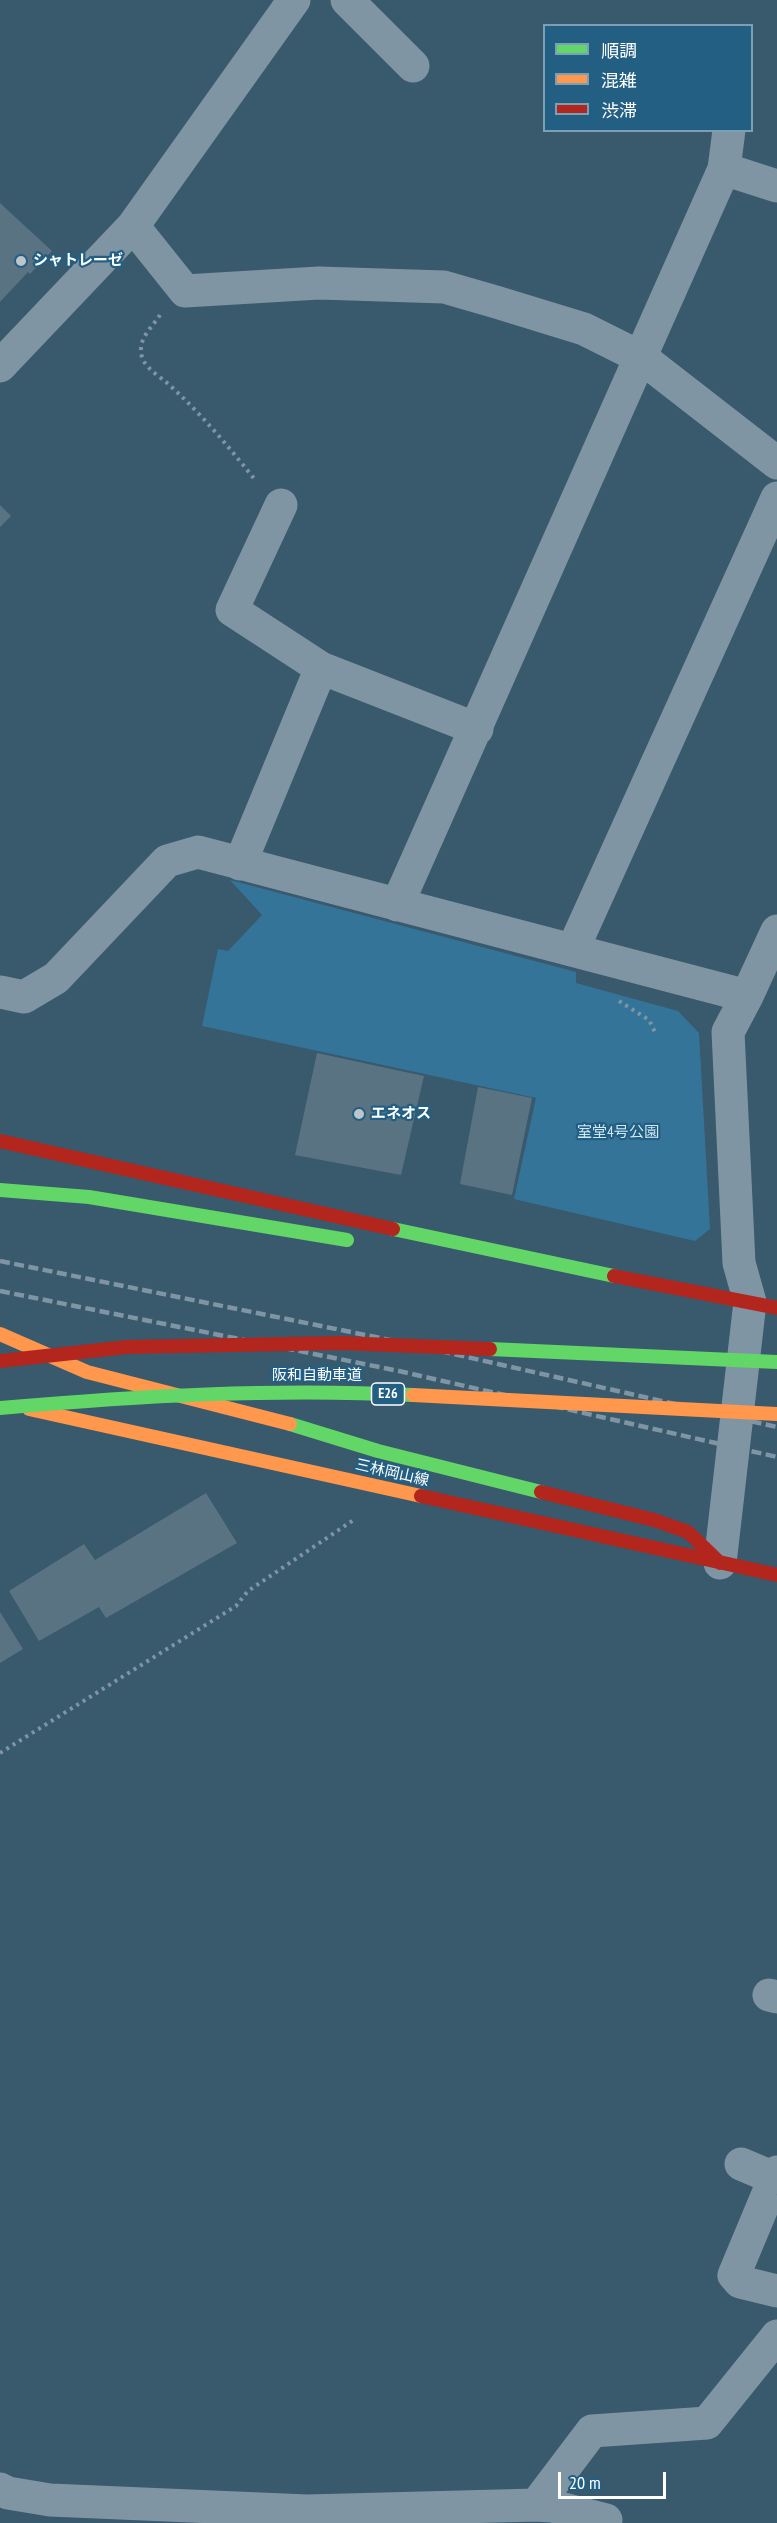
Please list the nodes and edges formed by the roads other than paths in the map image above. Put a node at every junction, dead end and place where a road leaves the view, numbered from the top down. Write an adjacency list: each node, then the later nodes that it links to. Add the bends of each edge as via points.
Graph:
1 (294, 0): 7 (street)
2 (347, 0): 3 (street)
3 (413, 66)
4 (729, 132): 5 (street)
5 (724, 169): 6 (street); 8 (street)
6 (777, 186)
7 (133, 226): 8 (street, via 185,291 319,283 444,287 584,329); 9 (street)
8 (642, 358): 10 (street); 14 (street)
9 (0, 366)
10 (777, 463)
11 (777, 498): 18 (street)
12 (280, 507): 13 (street, via 232,610)
13 (321, 668): 14 (street); 15 (street)
14 (477, 729): 16 (street)
15 (240, 864): 16 (street); 19 (street, via 198,852 167,861 56,978 24,997)
16 (397, 905): 18 (street)
17 (777, 932): 20 (street)
18 (573, 949): 20 (street)
19 (0, 992)
20 (747, 996): 26 (street, via 728,1032 739,1263)
21 (0, 1141): 25 (main road)
22 (0, 1190): 23 (main road, via 89,1197)
23 (358, 1242)
24 (405, 1246): 25 (main road)
25 (489, 1251): 26 (main road)
26 (763, 1305): 35 (street)
27 (0, 1334): 31 (main road)
28 (0, 1354): 31 (main road)
29 (0, 1361): 30 (main road, 阪和自動車道, bridge, via 127,1347 340,1343)
30 (777, 1362)
31 (87, 1372): 35 (main road, via 654,1520 688,1532)
32 (0, 1402): 35 (main road, 三林岡山線)
33 (0, 1408): 34 (main road, 阪和自動車道 / E26, bridge, via 149,1395 336,1391)
34 (777, 1414)
35 (720, 1563): 36 (main road, 三林岡山線)
36 (777, 1575)
37 (741, 2164): 38 (street)
38 (776, 2175): 39 (street, via 734,2275 740,2282)
39 (777, 2291)
40 (777, 2336): 42 (street, via 707,2423 592,2431)
41 (0, 2489): 43 (street, via 50,2500)
42 (536, 2505): 43 (street); 44 (street, via 606,2520)
43 (192, 2515)
44 (605, 2523)

